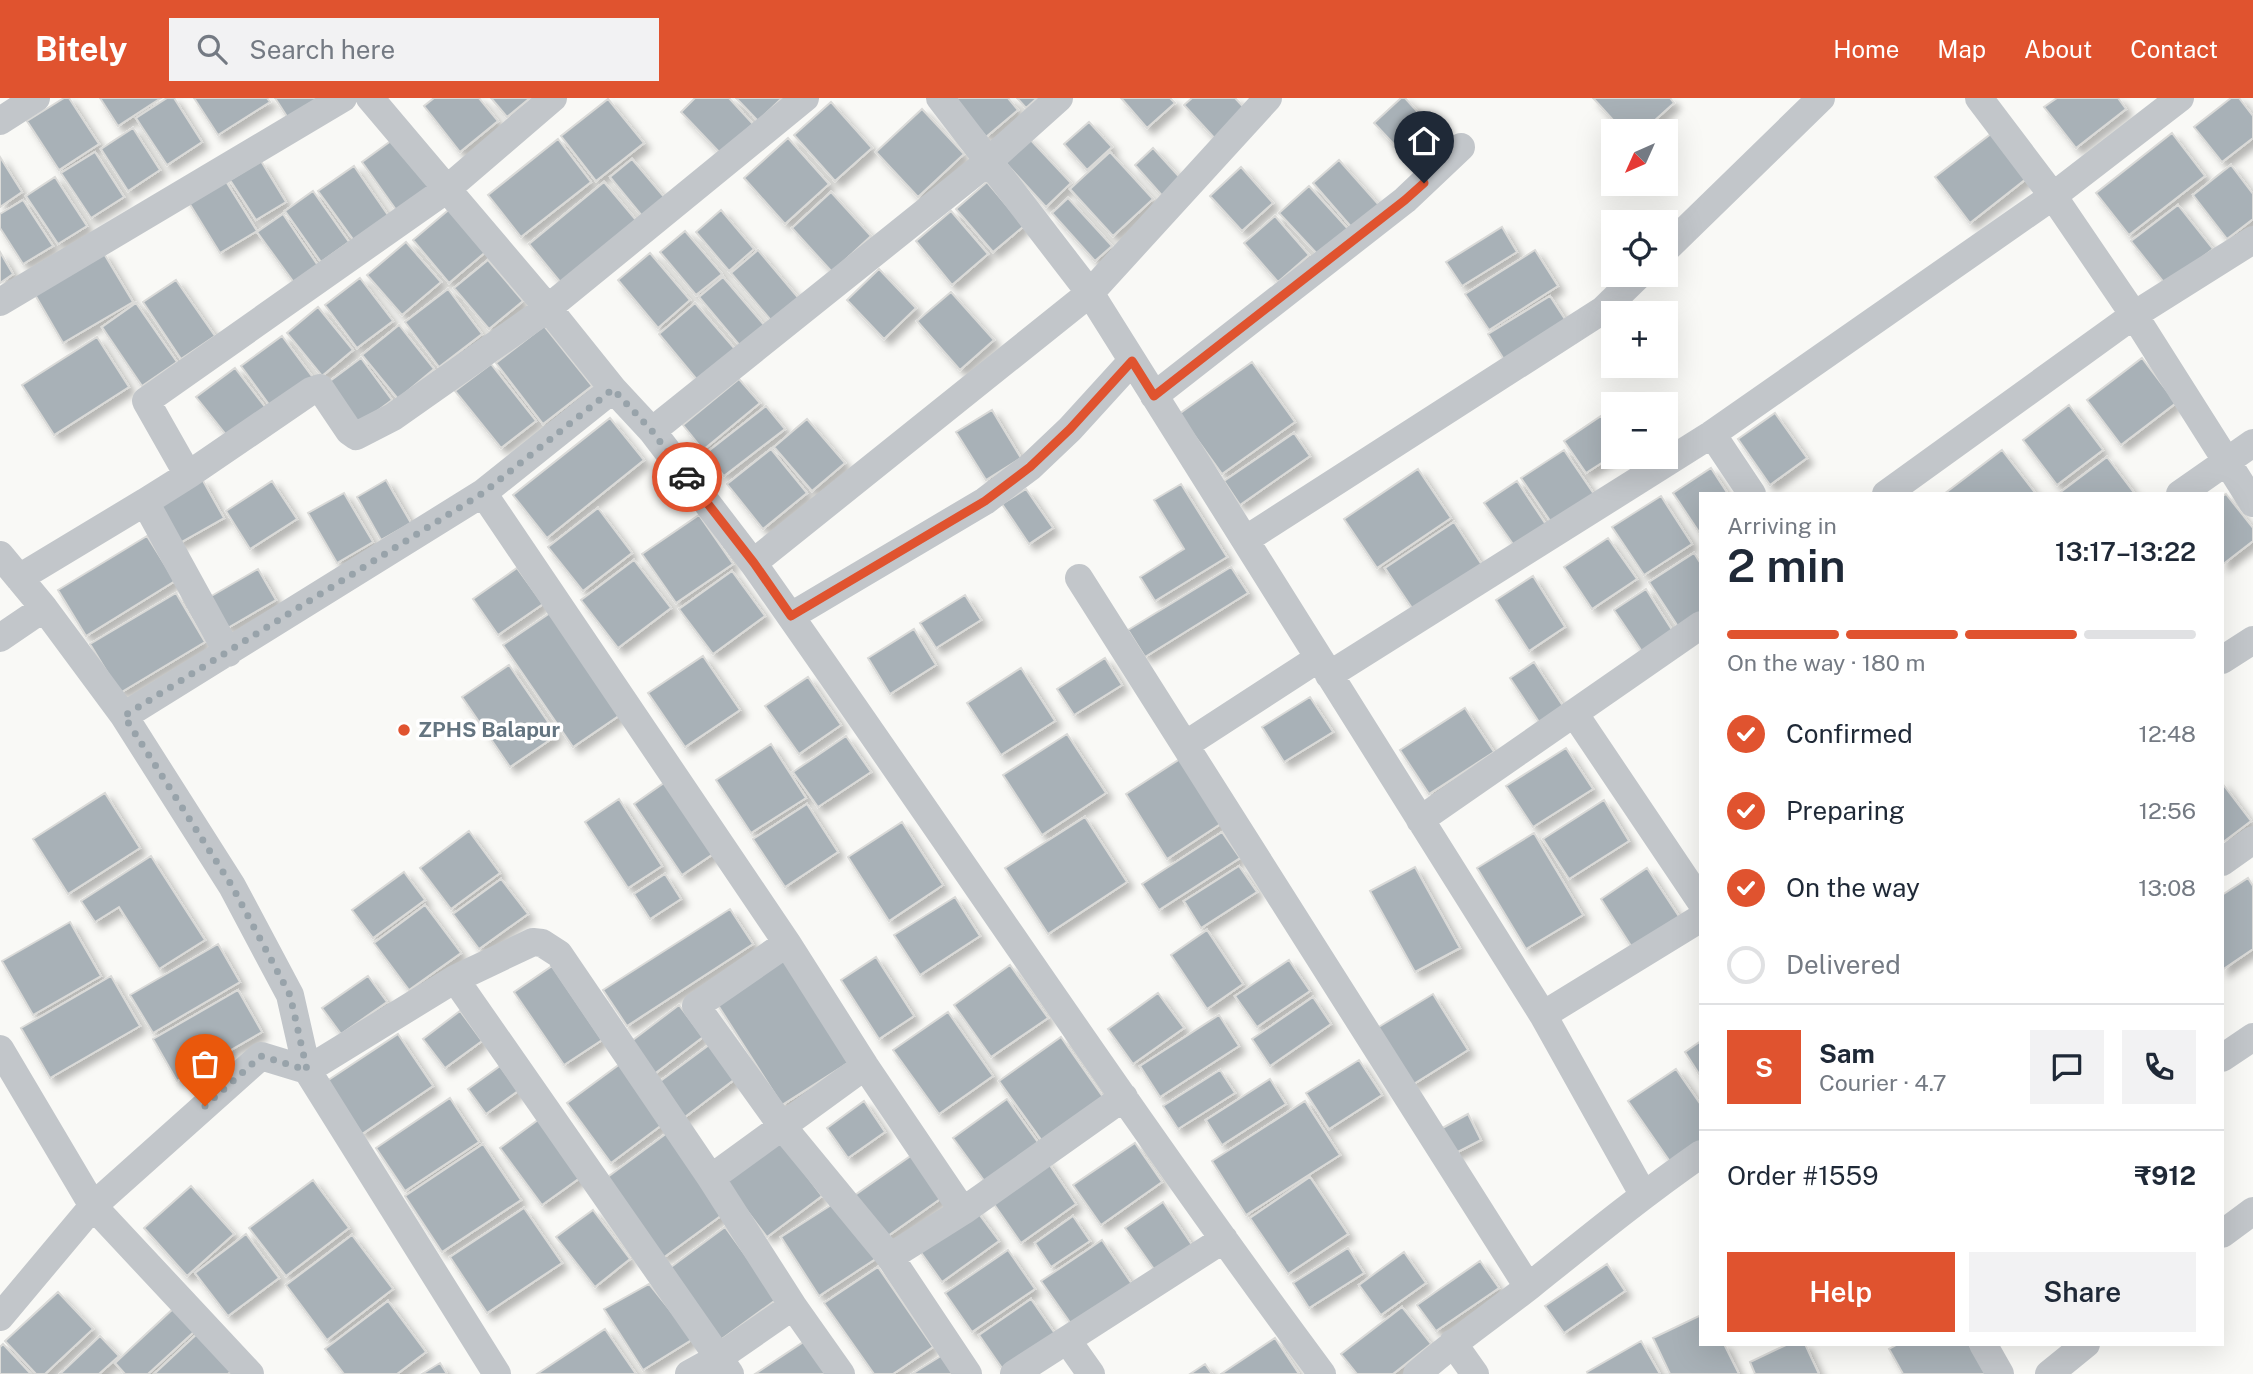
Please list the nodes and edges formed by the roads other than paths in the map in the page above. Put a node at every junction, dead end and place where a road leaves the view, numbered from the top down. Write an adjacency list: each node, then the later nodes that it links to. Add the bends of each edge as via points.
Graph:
1 (36, 98): 12 (street)
2 (343, 98): 21 (street)
3 (370, 98): 15 (street)
4 (553, 98): 15 (street)
5 (805, 98): 22 (street)
6 (940, 98): 14 (street)
7 (1059, 98): 14 (street)
8 (1268, 98): 20 (street)
9 (1822, 98): 17 (street)
10 (1979, 98): 16 (street)
11 (2180, 98): 16 (street)
12 (0, 121)
13 (1461, 147): 26 (street, via 1405,200)
14 (989, 161): 20 (street); 27 (street)
15 (447, 189): 22 (street); 31 (street, via 146,401)
16 (2053, 196): 23 (street); 28 (street)
17 (1678, 237)
18 (2253, 240): 23 (street)
19 (1627, 287): 38 (street, via 1603,310)
20 (1090, 293): 24 (street); 40 (street)
21 (0, 302)
22 (548, 308): 25 (street); 31 (street, via 364,434 356,436 349,431 320,388)
23 (2134, 315): 30 (street); 33 (street)
24 (1132, 361): 26 (street); 44 (street, via 1070,429 985,501)
25 (613, 389): 27 (street); 35 (street)
26 (1154, 396): 38 (street)
27 (652, 431): 40 (street)
28 (1712, 434): 32 (street); 50 (street)
29 (2253, 443): 30 (street)
30 (2227, 461): 34 (street); 37 (street)
31 (188, 475): 36 (street)
32 (1751, 492)
33 (1889, 492)
34 (2183, 492)
35 (483, 493): 48 (street); 59 (street)
36 (145, 502): 41 (street); 48 (street)
37 (2253, 503)
38 (1245, 540): 50 (street)
39 (0, 555): 41 (street)
40 (754, 563): 44 (street)
41 (19, 578): 43 (street)
42 (1079, 578): 53 (street)
43 (44, 608): 46 (street); 52 (street)
44 (791, 616): 67 (street)
45 (1699, 626): 51 (street)
46 (0, 638)
47 (2253, 640): 49 (street)
48 (228, 653): 52 (street)
49 (2224, 659)
50 (1324, 667): 53 (street); 54 (street)
51 (1574, 713): 54 (street); 57 (street)
52 (124, 716): 66 (street, via 232,886 290,995)
53 (1185, 745): 78 (street)
54 (1420, 820): 61 (street)
55 (2253, 840): 56 (street)
56 (2224, 861)
57 (1699, 899)
58 (1699, 919): 61 (street)
59 (787, 943): 65 (street); 68 (street, via 696,1006)
60 (455, 979): 66 (street); 70 (street, via 533,942 559,954); 85 (street)
61 (1543, 1015): 71 (street)
62 (2253, 1037): 64 (street)
63 (0, 1049): 72 (street)
64 (2224, 1057)
65 (865, 1066): 68 (street); 73 (street)
66 (307, 1070): 72 (street, via 261,1056); 87 (street)
67 (1124, 1097): 73 (street); 76 (street)
68 (782, 1126): 70 (street); 77 (street)
69 (1699, 1155): 71 (street)
70 (711, 1178): 79 (street)
71 (1643, 1194): 78 (street)
72 (93, 1206): 80 (street); 86 (street)
73 (963, 1211): 77 (street)
74 (2253, 1211): 75 (street)
75 (2224, 1233)
76 (1224, 1239): 81 (street); 93 (street)
77 (890, 1257): 90 (street)
78 (1528, 1287): 82 (street)
79 (793, 1307): 85 (street); 89 (street)
80 (0, 1317)
81 (1067, 1340): 91 (street); 92 (street)
82 (1453, 1343): 94 (street); 95 (street)
83 (1984, 1346): 96 (street)
84 (2084, 1346): 97 (street)
85 (724, 1366): 88 (street)
86 (247, 1372)
87 (497, 1374)
88 (689, 1374)
89 (841, 1374)
90 (968, 1374)
91 (1014, 1374)
92 (1091, 1374)
93 (1322, 1374)
94 (1417, 1374)
95 (1475, 1374)
96 (2000, 1374)
97 (2049, 1374)

